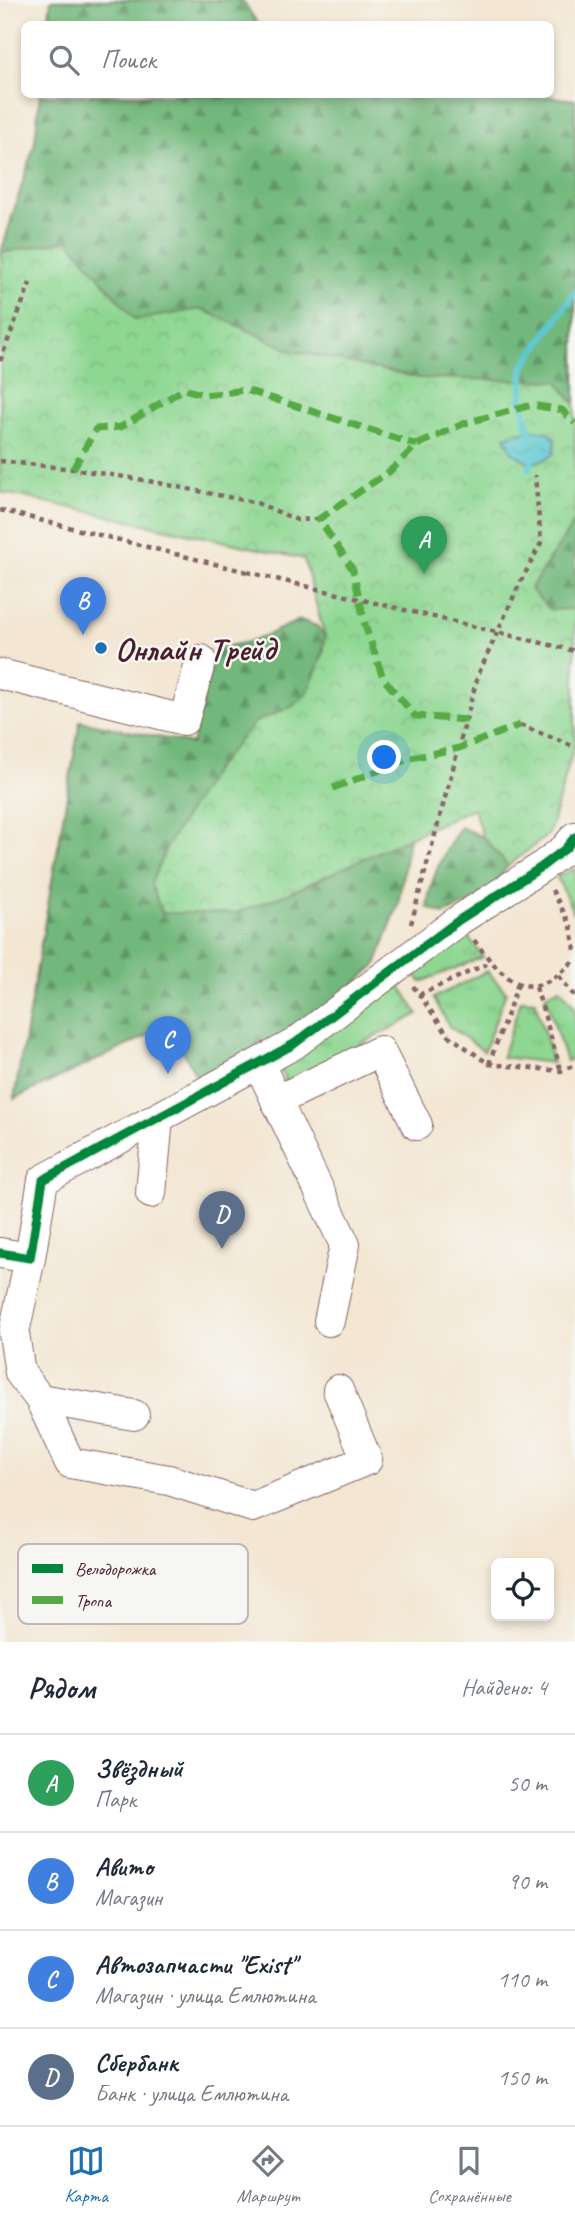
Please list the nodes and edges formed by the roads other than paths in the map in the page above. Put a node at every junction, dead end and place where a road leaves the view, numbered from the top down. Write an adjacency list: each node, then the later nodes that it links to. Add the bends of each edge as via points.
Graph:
1 (201, 660): 2 (street, via 184,720)
2 (0, 674)
3 (575, 837): 4 (street, via 540,868 459,919 294,1044)
4 (259, 1065): 5 (street); 6 (street)
5 (276, 1101): 7 (street, via 380,1051); 11 (street, via 345,1245)
6 (158, 1118): 8 (street); 10 (street, via 43,1180)
7 (416, 1125)
8 (151, 1193)
9 (0, 1253): 10 (street)
10 (30, 1258): 13 (street, via 14,1333 20,1373)
11 (329, 1321)
12 (338, 1390): 13 (street, via 367,1460 253,1507 169,1480 70,1463)
13 (40, 1399): 14 (street)
14 (134, 1415)

